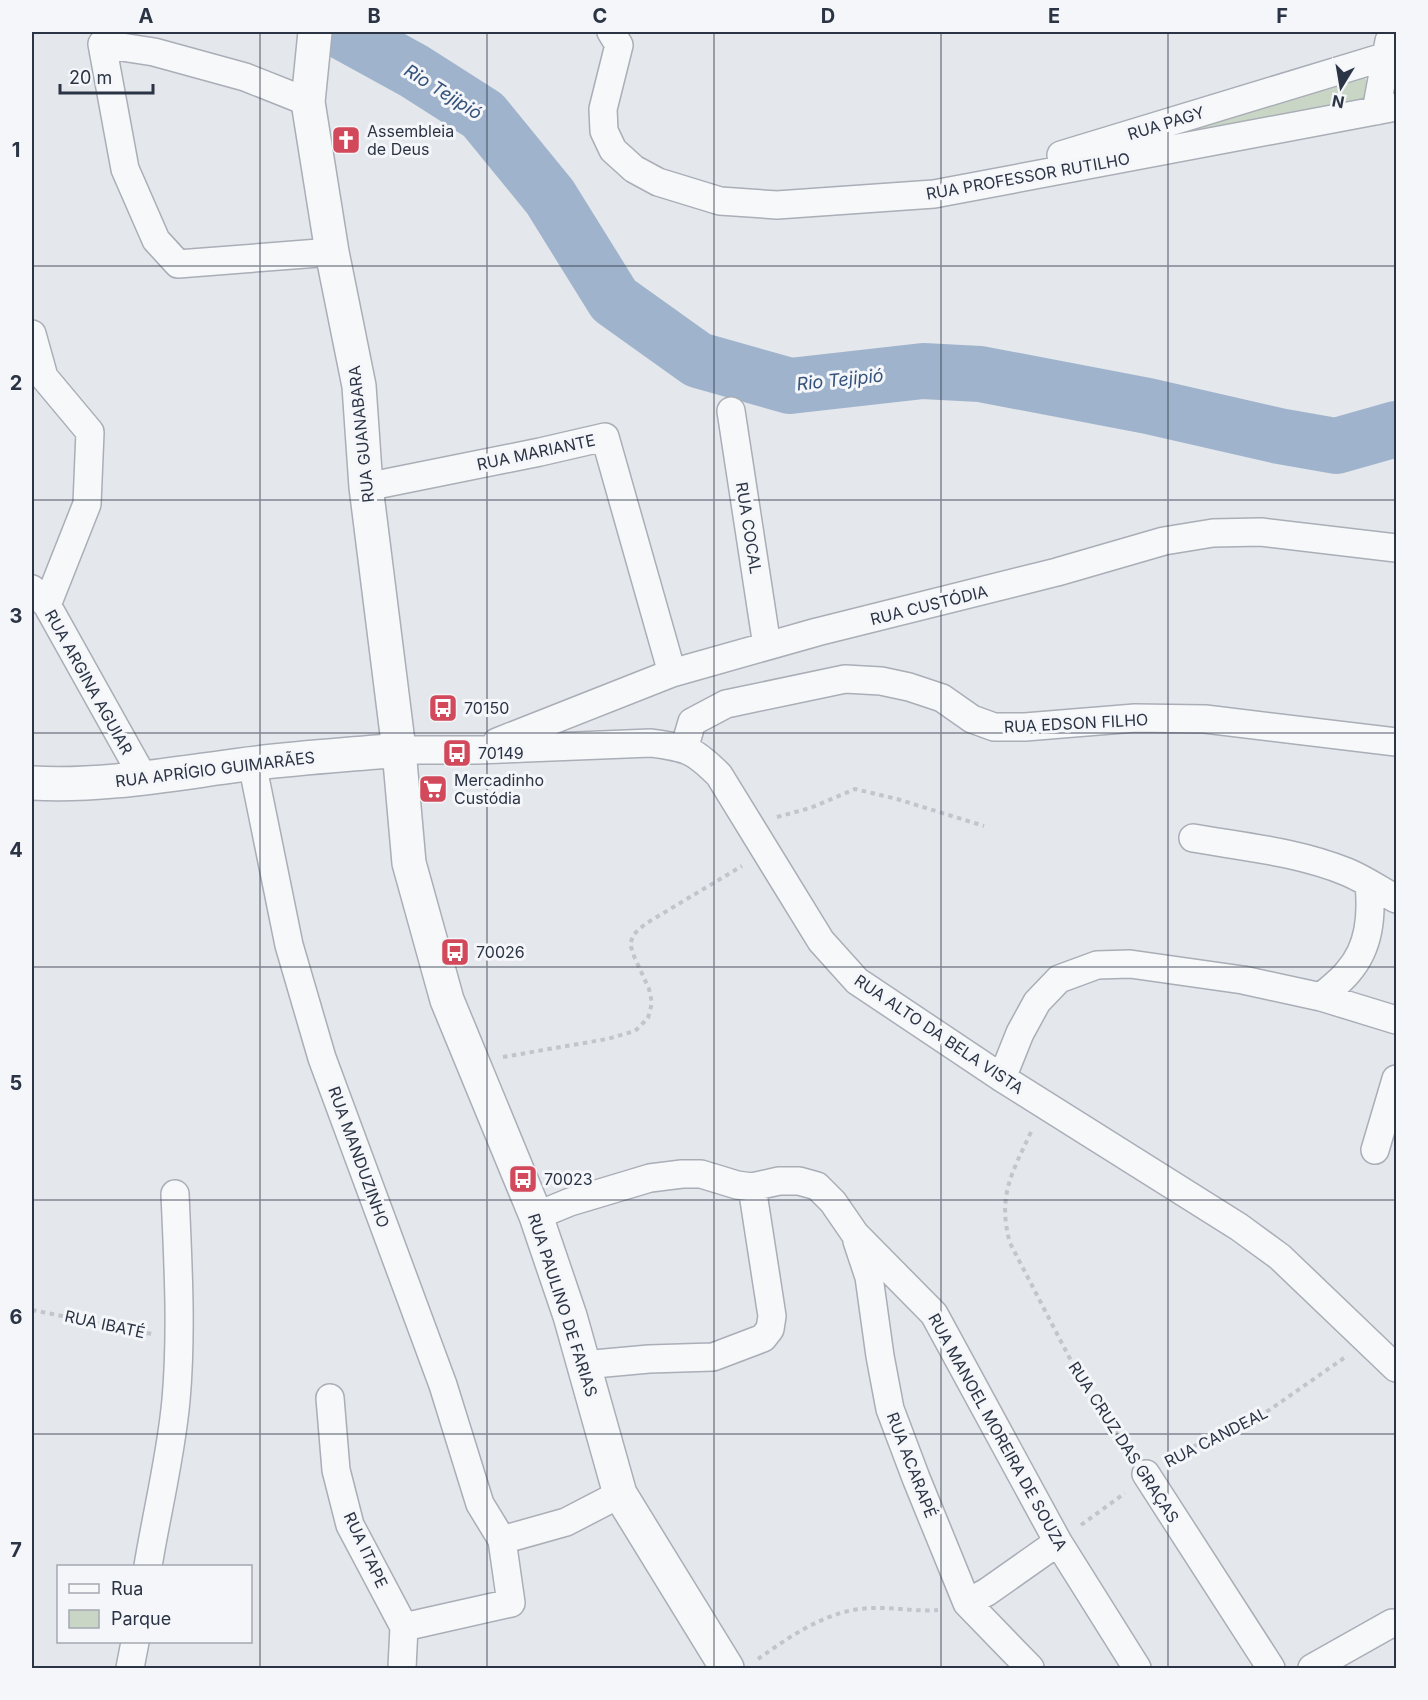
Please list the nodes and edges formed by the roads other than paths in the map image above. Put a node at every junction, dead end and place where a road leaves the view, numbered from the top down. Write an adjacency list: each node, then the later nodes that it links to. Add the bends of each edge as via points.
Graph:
1 (315, 32): 4 (street, RUA GUANABARA)
2 (611, 32): 6 (street, RUA PROFESSOR RUTILHO, via 619,45 603,109 604,131 613,150 634,169 658,182 720,201 777,205)
3 (1391, 45): 5 (street); 6 (street, RUA PAGY)
4 (309, 93): 7 (street, RUA GUANABARA); 7 (street, via 153,52 102,44 125,169 156,240 178,264)
5 (1386, 109): 6 (street, RUA PROFESSOR RUTILHO)
6 (934, 194)
7 (332, 252): 10 (street, RUA GUANABARA, via 359,386)
8 (32, 334): 12 (street, via 44,377 90,432 87,504)
9 (731, 411): 13 (street, RUA COCAL)
10 (366, 487): 14 (street, RUA MARIANTE, via 605,437); 17 (street, RUA GUANABARA)
11 (1396, 548): 13 (street, RUA CUSTÓDIA, via 1261,532 1213,533 1164,541)
12 (39, 597): 20 (street, RUA ARGINA AGUIAR)
13 (767, 646): 14 (street, RUA CUSTÓDIA)
14 (672, 674): 18 (street, RUA CUSTÓDIA)
15 (1396, 742): 16 (street, RUA EDSON FILHO, via 1205,719 1135,718 994,727 972,719 932,694 881,681 845,679 726,704 692,722)
16 (684, 749): 18 (street, RUA ALTO DA BELA VISTA, via 651,743); 27 (street, RUA ALTO DA BELA VISTA, via 699,755 719,775 821,941 857,981)
17 (399, 750): 18 (street, RUA ALTO DA BELA VISTA); 19 (street, RUA APRÍGIO GUIMARÃES); 32 (street, RUA PAULINO DE FARIAS, via 409,863 447,1000)
18 (476, 750)
19 (252, 763): 20 (street, RUA APRÍGIO GUIMARÃES); 39 (street, RUA MANDUZINHO, via 289,945 322,1058 443,1385 480,1504)
20 (143, 777): 21 (street, RUA APRÍGIO GUIMARÃES, via 91,783)
21 (32, 783)
22 (1193, 838): 23 (street, via 1289,854 1349,873)
23 (1369, 884): 24 (street); 25 (street, via 1369,927 1362,951 1349,972)
24 (1396, 899)
25 (1321, 997): 26 (street); 27 (street, via 1232,978 1130,964 1097,965 1059,979 1037,1002)
26 (1396, 1020)
27 (1002, 1078): 35 (street, RUA ALTO DA BELA VISTA, via 1239,1227 1280,1257)
28 (1396, 1079): 29 (street)
29 (1375, 1150)
30 (752, 1186): 32 (street, RUA MANOEL MOREIRA DE SOUZA, via 701,1174 650,1178); 33 (street, RUA MANOEL MOREIRA DE SOUZA, via 799,1181 817,1186); 34 (street, via 772,1316 770,1329 763,1338 713,1357)
31 (175, 1194): 41 (street, via 179,1336 176,1400)
32 (536, 1216): 34 (street, RUA PAULINO DE FARIAS)
33 (855, 1234): 40 (street, RUA MANOEL MOREIRA DE SOUZA, via 934,1314); 42 (street, RUA ACARAPÉ, via 869,1277 890,1409)
34 (583, 1365): 38 (street, RUA PAULINO DE FARIAS)
35 (1396, 1368)
36 (330, 1398): 44 (street, RUA ITAPE, via 336,1470 350,1525)
37 (1146, 1474): 52 (street, RUA CRUZ DAS GRAÇAS)
38 (620, 1494): 39 (street, via 558,1525); 46 (street, RUA PAULINO DE FARIAS)
39 (502, 1539): 44 (street, via 511,1603)
40 (1058, 1542): 42 (street); 51 (street, RUA MANOEL MOREIRA DE SOUZA)
41 (148, 1565)
42 (968, 1603): 50 (street, RUA ACARAPÉ)
43 (1392, 1623): 47 (street)
44 (404, 1627): 49 (street)
45 (135, 1643): 48 (street)
46 (740, 1665)
47 (1319, 1667)
48 (130, 1668)
49 (402, 1668)
50 (1030, 1668)
51 (1137, 1668)
52 (1271, 1668)

